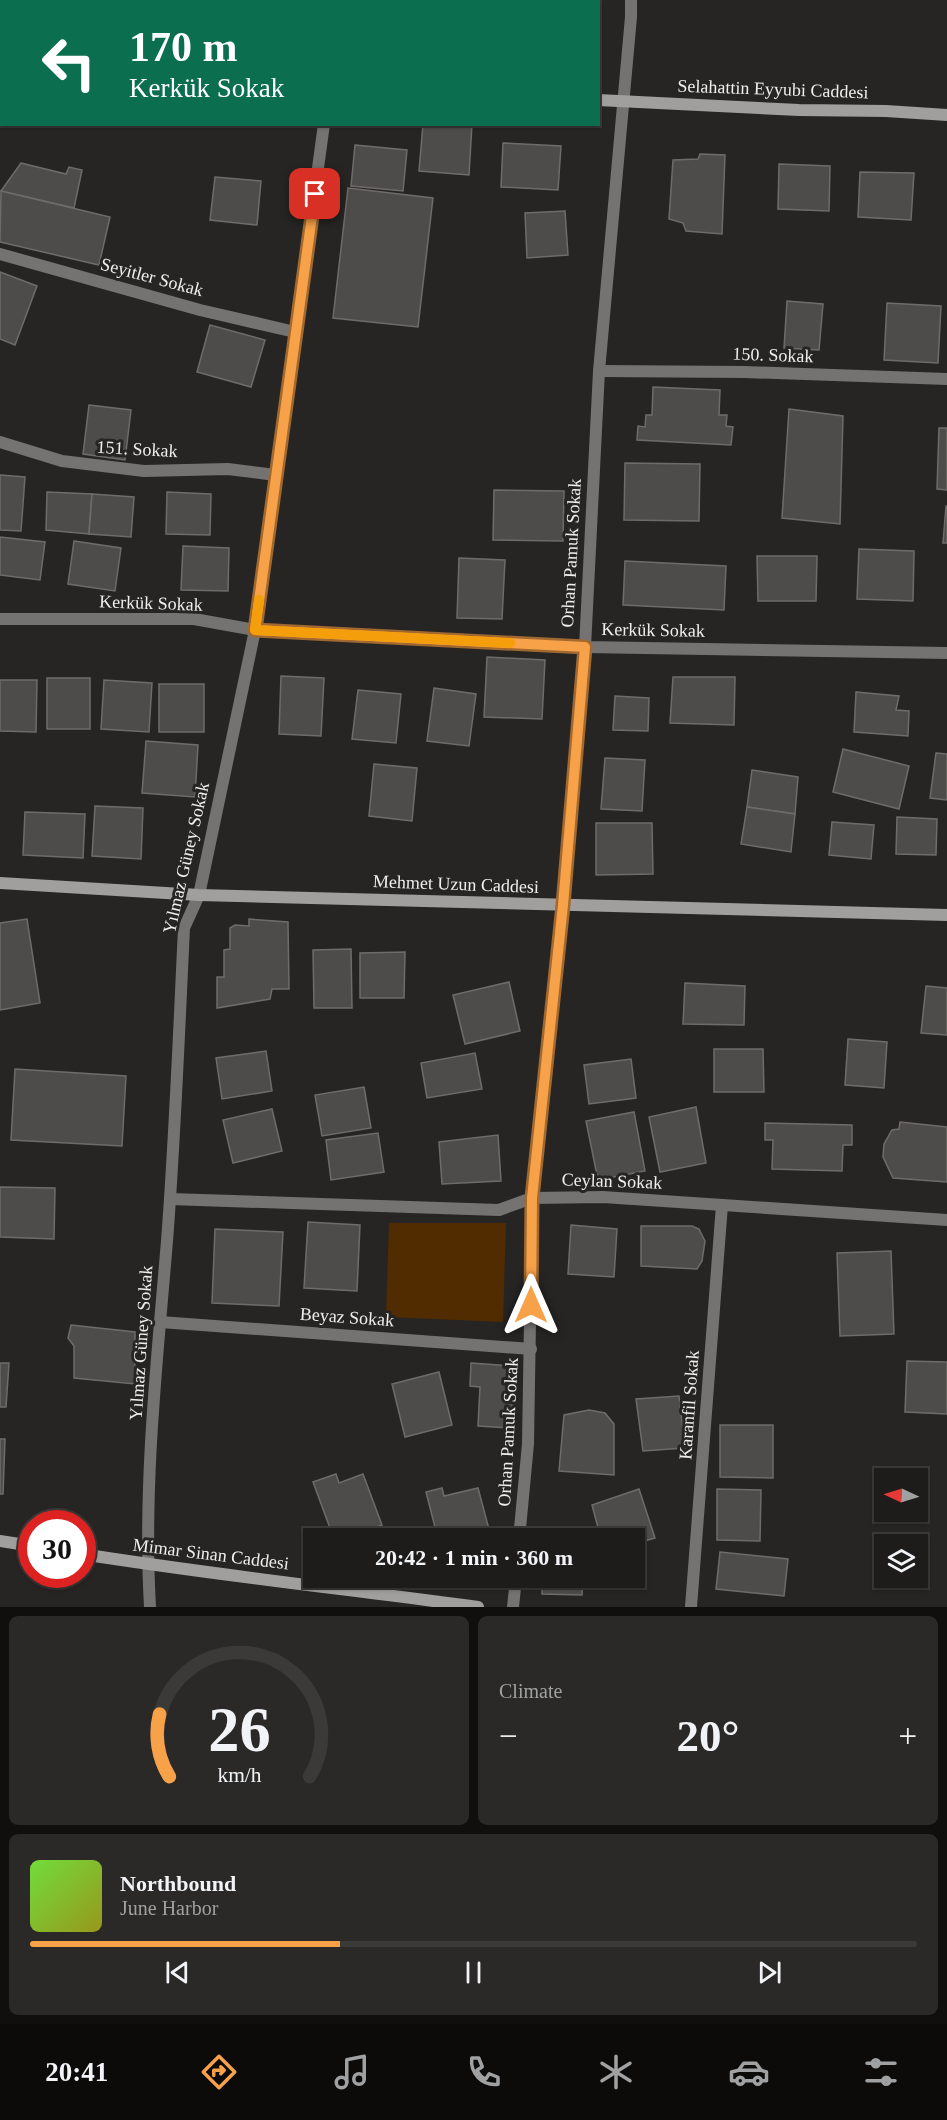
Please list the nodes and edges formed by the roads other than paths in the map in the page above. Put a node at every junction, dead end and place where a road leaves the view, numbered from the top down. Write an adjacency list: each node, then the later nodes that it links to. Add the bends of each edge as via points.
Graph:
1 (631, 0): 3 (street, Orhan Pamuk Sokak)
2 (600, 100): 3 (street, Selahattin Eyyubi Caddesi)
3 (623, 101): 4 (street, Selahattin Eyyubi Caddesi); 8 (street, Orhan Pamuk Sokak)
4 (947, 114)
5 (324, 126): 7 (street, Yılmaz Güney Sokak)
6 (0, 254): 7 (street, Seyitler Sokak, via 200,310)
7 (295, 332): 11 (street, Yılmaz Güney Sokak)
8 (599, 371): 9 (street, 150. Sokak); 14 (street, Orhan Pamuk Sokak)
9 (947, 379)
10 (0, 442): 11 (street, 151. Sokak, via 63,461 144,471 228,469)
11 (275, 475): 13 (street, Yılmaz Güney Sokak)
12 (0, 619): 13 (street, Kerkük Sokak, via 194,619)
13 (255, 630): 14 (street, Kerkük Sokak); 17 (street, Yılmaz Güney Sokak)
14 (585, 647): 15 (street, Kerkük Sokak); 18 (street, Orhan Pamuk Sokak)
15 (947, 653)
16 (0, 883): 17 (street, Mehmet Uzun Caddesi)
17 (198, 895): 18 (street, Mehmet Uzun Caddesi); 21 (street, Yılmaz Güney Sokak, via 184,928)
18 (563, 905): 19 (street, Mehmet Uzun Caddesi); 20 (street, Orhan Pamuk Sokak)
19 (947, 915)
20 (532, 1198): 21 (street, Ceylan Sokak, via 499,1210); 22 (street, Ceylan Sokak, via 603,1197); 25 (street, Orhan Pamuk Sokak)
21 (170, 1199): 24 (street, Yılmaz Güney Sokak)
22 (722, 1205): 23 (street, Ceylan Sokak); 35 (street, Karanfil Sokak)
23 (947, 1220)
24 (160, 1322): 25 (street, Beyaz Sokak); 30 (street, Yılmaz Güney Sokak)
25 (531, 1348): 26 (street, Orhan Pamuk Sokak)
26 (520, 1528)
27 (0, 1541): 28 (street)
28 (18, 1544)
29 (96, 1556): 30 (street, Mimar Sinan Caddesi)
30 (147, 1565): 32 (street, Yılmaz Güney Sokak); 33 (street, Mimar Sinan Caddesi)
31 (515, 1588): 34 (street)
32 (150, 1607)
33 (478, 1607)
34 (513, 1607)
35 (691, 1607)

